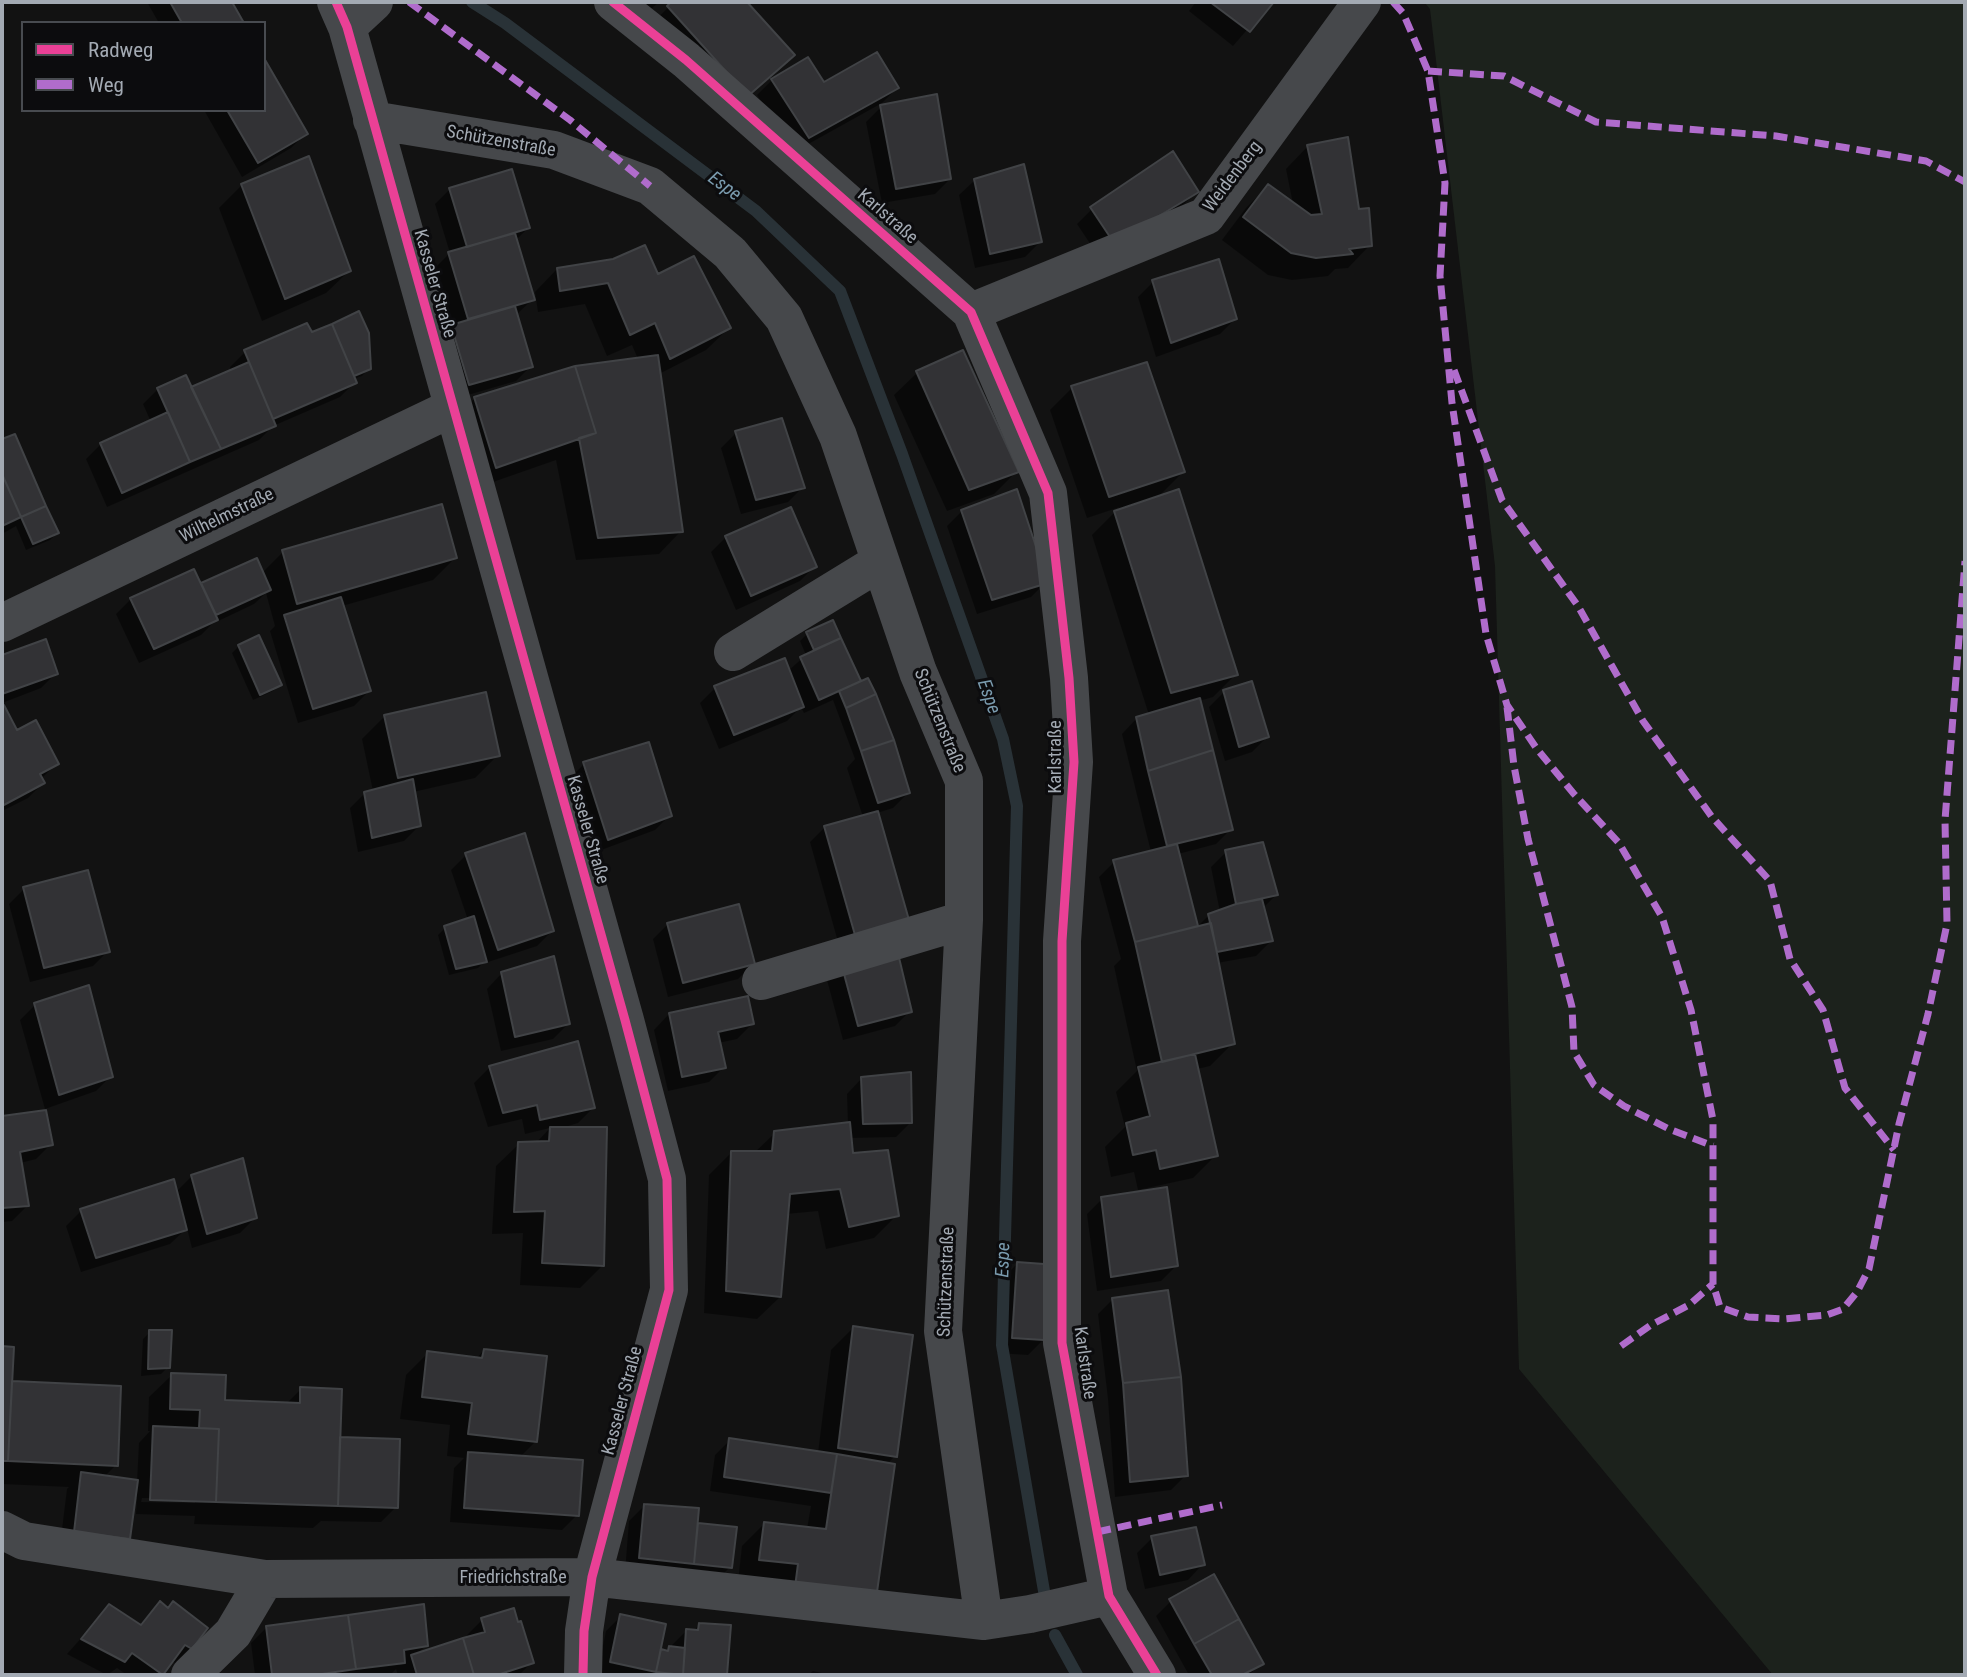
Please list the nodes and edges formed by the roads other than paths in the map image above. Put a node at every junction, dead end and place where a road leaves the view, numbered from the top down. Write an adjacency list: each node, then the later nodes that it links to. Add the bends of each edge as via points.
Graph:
1 (613, 2): 5 (street, Karlstraße, via 686,60)
2 (1362, 2): 5 (street, Weidenberg, via 1206,216)
3 (352, 10): 4 (street, Kasseler Straße)
4 (372, 120): 6 (street, Kasseler Straße); 7 (street, Schützenstraße, via 554,150 650,186 730,253 785,318 838,436)
5 (971, 312): 15 (street, Karlstraße, via 1048,493 1069,678 1074,762 1062,941 1062,1343)
6 (452, 408): 8 (street, Wilhelmstraße); 13 (street, Kasseler Straße, via 667,1179 669,1290)
7 (880, 562): 9 (street); 10 (street, Schützenstraße, via 918,672 964,781)
8 (2, 624)
9 (733, 652)
10 (964, 920): 11 (street); 16 (street, Schützenstraße, via 943,1331)
11 (761, 981)
12 (2, 1530): 14 (street, Friedrichstraße, via 24,1541)
13 (592, 1577): 14 (street, Friedrichstraße); 16 (street, Friedrichstraße); 18 (street, Kasseler Straße)
14 (265, 1579): 17 (street, via 233,1633)
15 (1109, 1596): 16 (street, Friedrichstraße); 19 (street, Karlstraße)
16 (984, 1621)
17 (190, 1675)
18 (583, 1675)
19 (1157, 1675)

